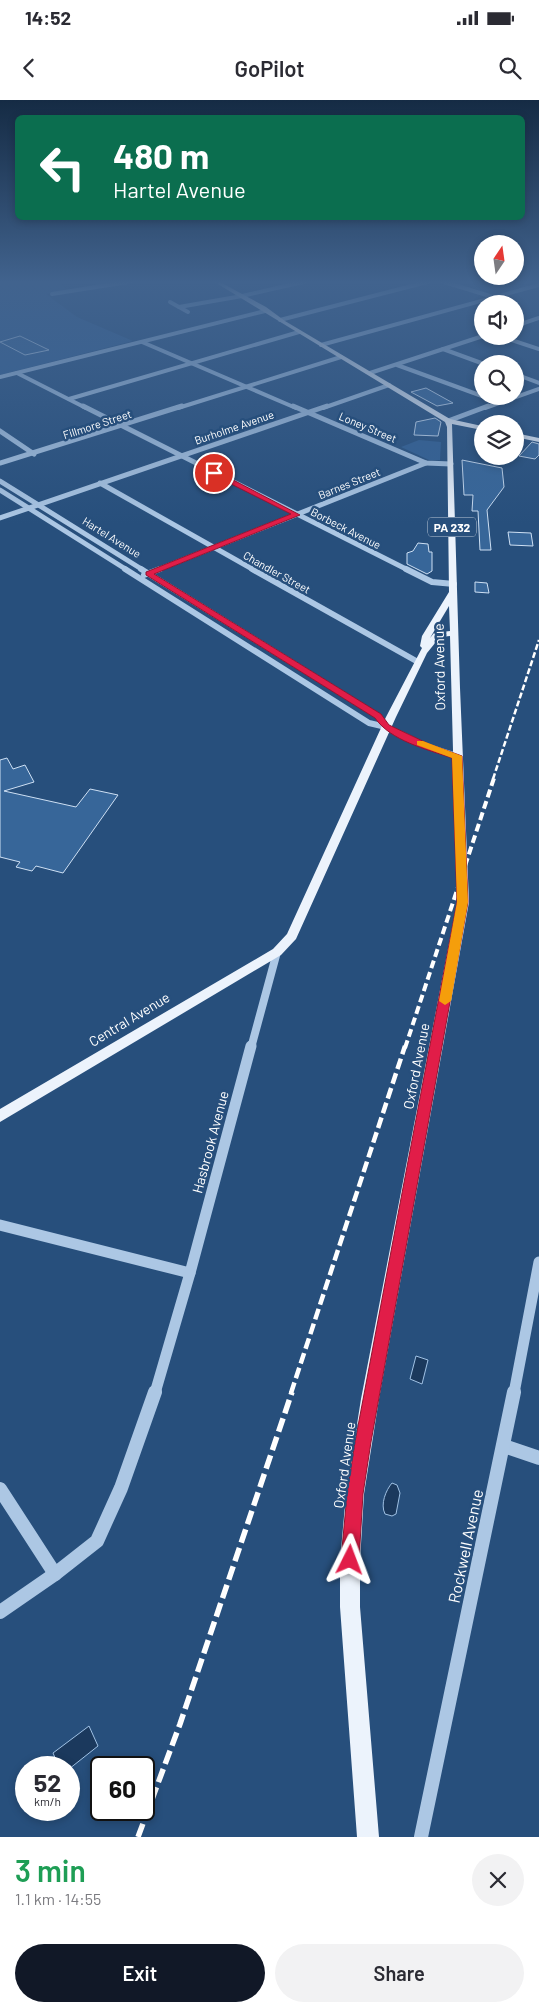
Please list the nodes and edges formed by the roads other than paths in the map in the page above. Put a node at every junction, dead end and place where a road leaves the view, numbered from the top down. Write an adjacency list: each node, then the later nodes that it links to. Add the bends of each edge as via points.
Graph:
1 (62, 362): 8 (street)
2 (195, 362): 6 (street)
3 (322, 362): 14 (street, Fillmore Street)
4 (351, 362): 9 (main road)
5 (405, 362): 7 (street)
6 (192, 363): 14 (street, Loney Street); 18 (street)
7 (397, 365): 9 (street); 16 (street)
8 (18, 373): 10 (street); 18 (street, Borbeck Avenue)
9 (370, 373): 13 (main road)
10 (0, 377)
11 (524, 377): 12 (street)
12 (539, 383)
13 (389, 385): 20 (street, Burholme Avenue); 21 (main road)
14 (247, 386): 20 (street, Loney Street); 22 (street, Fillmore Street)
15 (539, 389): 17 (street)
16 (474, 393)
17 (524, 394)
18 (69, 399): 22 (street, Borbeck Avenue)
19 (491, 405): 21 (street)
20 (308, 413): 28 (street, Burholme Avenue); 30 (street, Loney Street)
21 (448, 421): 23 (main road); 31 (main road, Oxford Avenue / PA 232)
22 (123, 425): 27 (street, Fillmore Street); 28 (street, Borbeck Avenue)
23 (474, 426)
24 (0, 431): 27 (street)
25 (524, 437): 26 (main road)
26 (539, 440)
27 (34, 454): 29 (street, Fillmore Street)
28 (180, 456): 33 (street, Burholme Avenue); 37 (street, Borbeck Avenue)
29 (0, 463)
30 (426, 463): 31 (street, Loney Street); 37 (street, Barnes Street)
31 (451, 464): 42 (main road, Oxford Avenue / PA 232)
32 (0, 480): 35 (street, Hartel Avenue)
33 (100, 483): 35 (street, Burholme Avenue); 39 (street, Chandler Street)
34 (0, 490): 36 (street, Hartel Avenue)
35 (38, 504): 36 (street, Burholme Avenue); 40 (street, Hartel Avenue)
36 (27, 508): 38 (street, Burholme Avenue); 41 (street, Hartel Avenue)
37 (296, 515): 39 (street, Barnes Street); 42 (street, Borbeck Avenue, via 432,582)
38 (0, 518)
39 (214, 547): 40 (street, Barnes Street); 45 (street, Chandler Street)
40 (148, 573): 41 (street, Barnes Street); 46 (street, Hartel Avenue, via 378,716)
41 (139, 577): 46 (street, Hartel Avenue, via 370,723)
42 (454, 588): 43 (main road, Oxford Avenue / PA 232); 44 (main road, Hasbrook Avenue, via 426,636)
43 (454, 633): 44 (main road, Hasbrook Avenue, via 440,634); 47 (main road, Oxford Avenue / PA 232)
44 (423, 652): 45 (main road, Hasbrook Avenue)
45 (418, 662): 46 (main road, Hasbrook Avenue)
46 (386, 727): 47 (street, Hartel Avenue); 48 (main road, Hasbrook Avenue, via 292,936)
47 (457, 756): 58 (main road, Oxford Avenue / PA 232, via 463,886 460,920 369,1407 352,1528 350,1608)
48 (276, 952): 49 (main road, Central Avenue); 52 (street, Hasbrook Avenue)
49 (0, 1116)
50 (0, 1225): 52 (street)
51 (539, 1262): 53 (street, Rockwell Avenue)
52 (190, 1273): 56 (street, Hasbrook Avenue, via 155,1394 121,1488 97,1541)
53 (504, 1446): 54 (street); 59 (street, Rockwell Avenue)
54 (539, 1458)
55 (0, 1489): 56 (street)
56 (55, 1574): 57 (street, Hasbrook Avenue)
57 (0, 1612)
58 (368, 1837)
59 (421, 1837)

